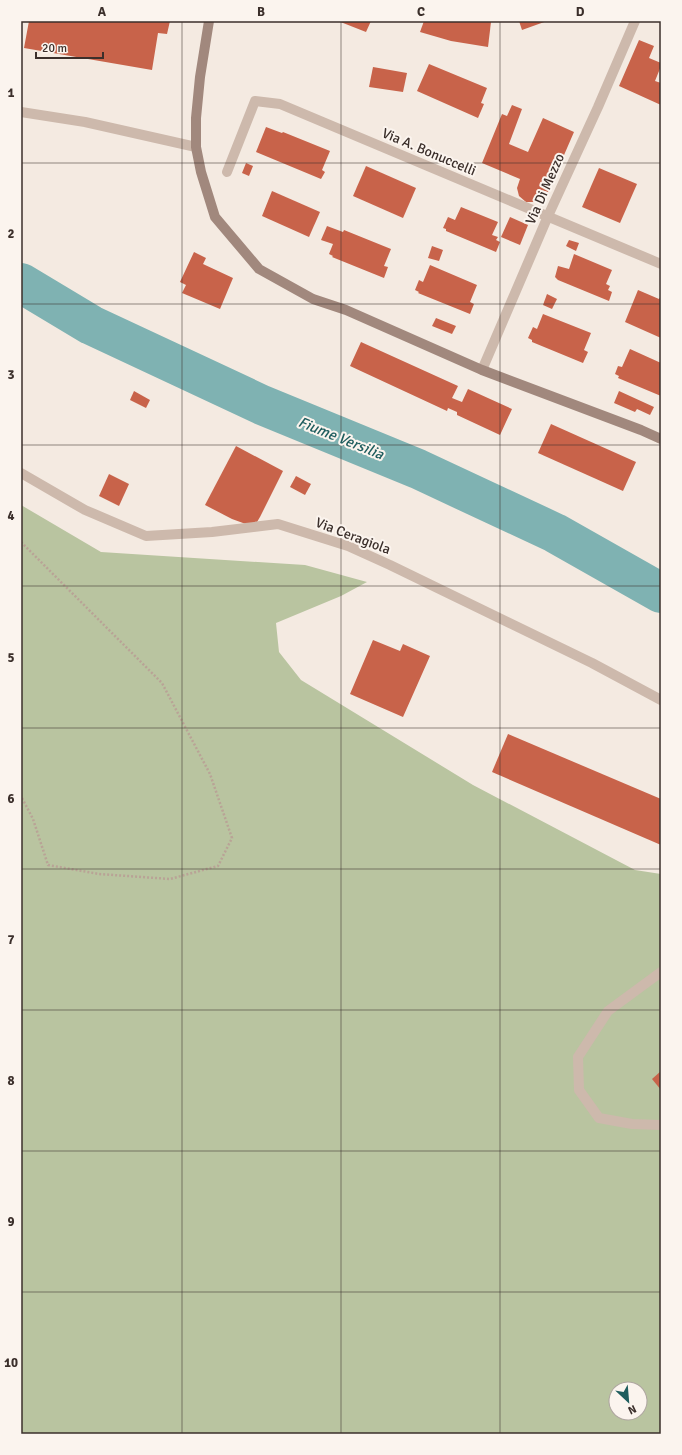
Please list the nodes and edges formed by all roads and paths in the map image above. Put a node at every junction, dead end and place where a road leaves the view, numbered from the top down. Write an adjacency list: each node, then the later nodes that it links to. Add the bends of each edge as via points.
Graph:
1 (208, 21): 4 (main road, via 196,118)
2 (635, 21): 6 (street, Via Di Mezzo)
3 (21, 112): 4 (street, via 85,122)
4 (196, 147): 8 (main road, via 215,218 259,270 313,300 346,310)
5 (228, 172): 6 (street, Via A. Bonuccelli, via 256,101 280,104)
6 (548, 216): 7 (street, Via A. Bonuccelli); 8 (street, Via Di Mezzo)
7 (661, 264)
8 (482, 370): 9 (main road)
9 (661, 439)
10 (21, 473): 12 (street, Via Ceragiola, via 85,510 146,536 278,524 348,546 592,663)
11 (21, 542): 13 (path, via 162,683 210,774 232,838 218,866 170,879 99,874 48,865 33,819)
12 (661, 700)
13 (21, 796)
14 (661, 972): 15 (street, via 608,1011 578,1057 580,1090 599,1118 632,1124)
15 (661, 1125)

